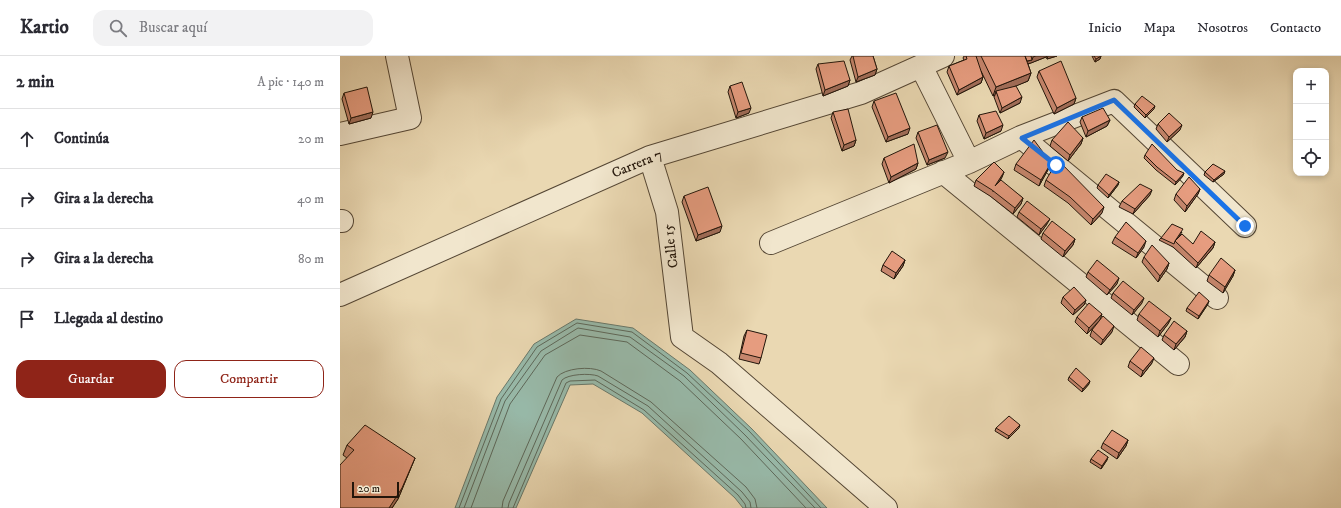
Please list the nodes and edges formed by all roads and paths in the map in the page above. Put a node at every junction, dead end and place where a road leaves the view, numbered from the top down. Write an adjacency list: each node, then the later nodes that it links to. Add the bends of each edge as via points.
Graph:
1 (397, 56): 4 (street, via 410,118)
2 (943, 56): 3 (street, Carrera 7)
3 (920, 66): 6 (street, Carrera 7, via 861,93); 7 (street)
4 (340, 134)
5 (1022, 138): 7 (street); 9 (street, via 1114,100); 12 (street)
6 (650, 157): 11 (street, Carrera 7); 14 (street, Calle 15, via 667,212 682,337 719,363)
7 (969, 162): 8 (street)
8 (943, 172): 10 (street); 13 (street)
9 (1245, 226)
10 (772, 243)
11 (340, 295)
12 (1216, 298)
13 (1178, 364)
14 (886, 508)

